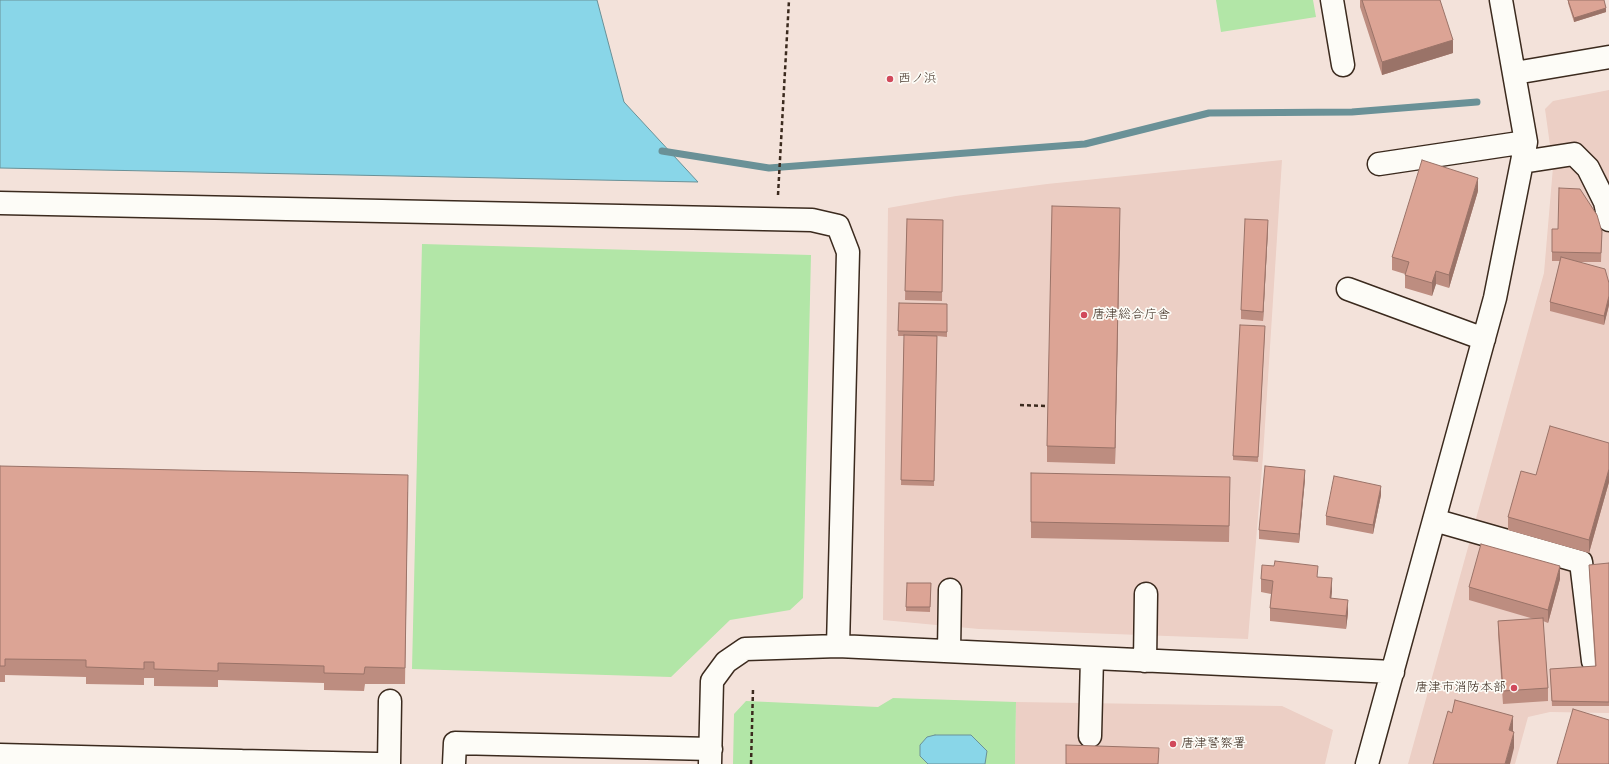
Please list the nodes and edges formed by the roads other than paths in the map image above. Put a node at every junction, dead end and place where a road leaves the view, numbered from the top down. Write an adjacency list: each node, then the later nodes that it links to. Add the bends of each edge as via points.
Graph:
1 (1332, 0): 4 (street)
2 (1502, 0): 5 (street)
3 (1609, 56): 5 (street)
4 (1343, 65)
5 (1515, 73): 6 (street)
6 (1524, 152): 7 (street); 9 (street, via 1574,154 1588,168 1605,202); 11 (street, via 1496,298)
7 (1379, 164)
8 (0, 203): 15 (street, via 776,219 812,220 838,226 848,252)
9 (1609, 220)
10 (1348, 289): 11 (street)
11 (1484, 338): 12 (street)
12 (1434, 520): 19 (street, via 1581,562); 20 (street)
13 (950, 590): 16 (street)
14 (1146, 594): 18 (street)
15 (838, 646): 16 (street); 24 (street, via 745,649 726,662 712,681)
16 (948, 652): 17 (street)
17 (1092, 658): 18 (street); 22 (street)
18 (1145, 660): 20 (street)
19 (1593, 661)
20 (1392, 672): 29 (street)
21 (390, 701): 27 (street)
22 (1090, 736)
23 (0, 755): 25 (street)
24 (711, 756): 28 (street, via 455,743)
25 (241, 762): 26 (street)
26 (377, 764)
27 (389, 764)
28 (454, 764)
29 (1367, 764)

